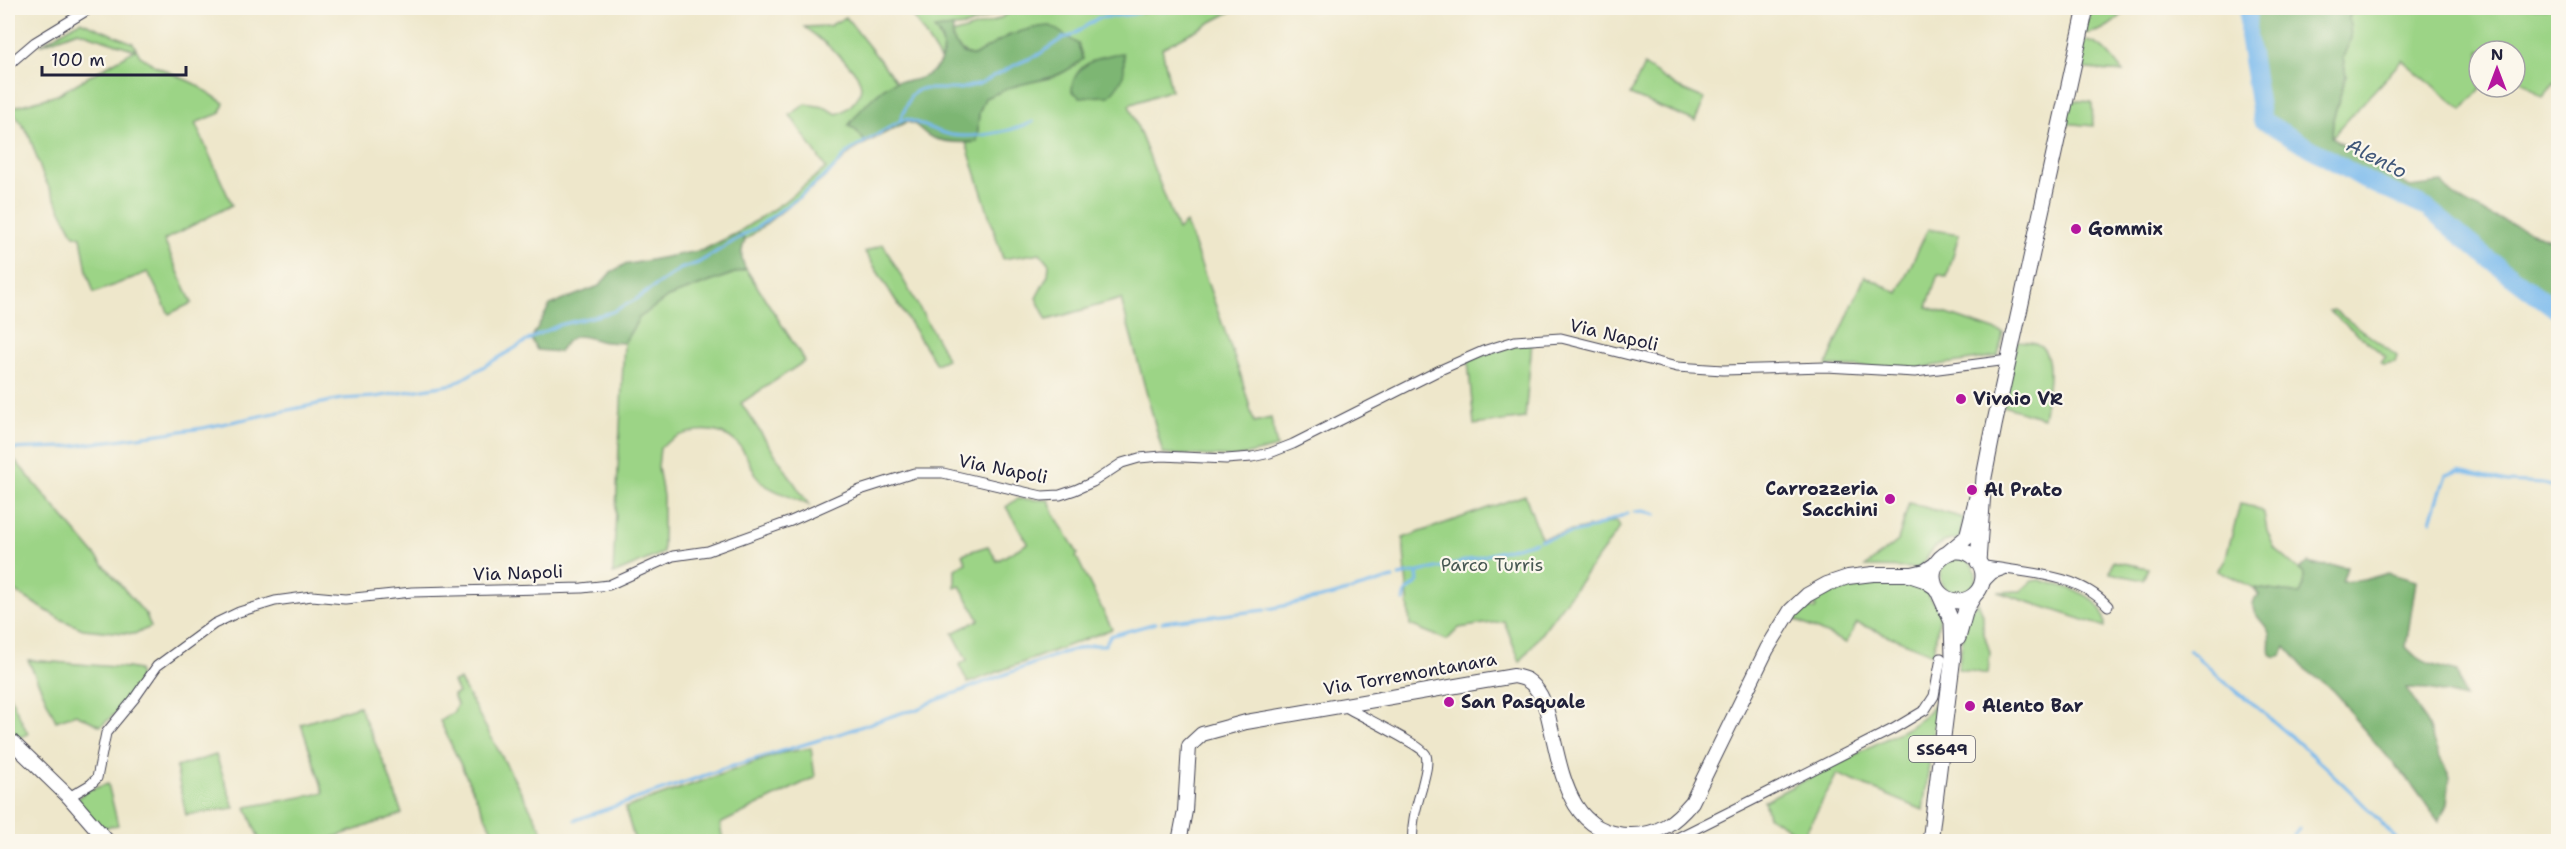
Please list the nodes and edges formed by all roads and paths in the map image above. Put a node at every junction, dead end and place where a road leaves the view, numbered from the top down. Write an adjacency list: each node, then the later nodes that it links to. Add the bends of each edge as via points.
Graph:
1 (91, 8): 3 (street, via 35,42)
2 (2086, 8): 4 (main road, SS649)
3 (8, 65)
4 (2008, 360): 5 (main road, SS649); 16 (street, Via Napoli, via 1915,372 1826,367 1723,370 1677,367 1561,338 1526,340 1483,351 1293,444 1252,458 1139,458 1122,463 1075,490 1042,496 943,473 914,473 860,490 791,521 708,551 673,556 609,585 412,592 345,599 312,596 275,601 214,624 157,666 106,733 97,777)
5 (1984, 477): 6 (main road, SS649, via 1968,533 1962,543); 7 (main road, SS649)
6 (1942, 558): 7 (main road, via 1965,552); 9 (street, Via Torremontanara, via 1918,573); 10 (main road, SS649, via 1933,575)
7 (1979, 563): 8 (street); 11 (main road, SS649, via 1982,572)
8 (2012, 569): 11 (street, via 1993,574); 12 (street, via 2088,589)
9 (1898, 574): 10 (street, Via Torremontanara, via 1920,578); 18 (street, Via Torremontanara, via 1848,577 1827,584 1791,610 1767,649 1692,802 1669,826)
10 (1937, 590): 11 (main road, via 1944,597 1960,601); 13 (main road, SS649, via 1953,622)
11 (1978, 590): 13 (main road, SS649)
12 (2108, 606)
13 (1947, 657): 22 (street, via 1925,710 1679,837); 23 (main road, SS649)
14 (1340, 704): 17 (street, Via Torremontanara, via 1500,676 1527,681 1546,706 1574,803 1587,820); 20 (street, Via Torremontanara, via 1246,722 1193,740 1187,755 1185,811); 21 (street, via 1424,750 1426,770 1412,827)
15 (8, 738): 16 (street)
16 (69, 797): 19 (street)
17 (1610, 838): 18 (street, Via Torremontanara)
18 (1643, 838)
19 (108, 842)
20 (1179, 842)
21 (1413, 842)
22 (1661, 842)
23 (1930, 842)

